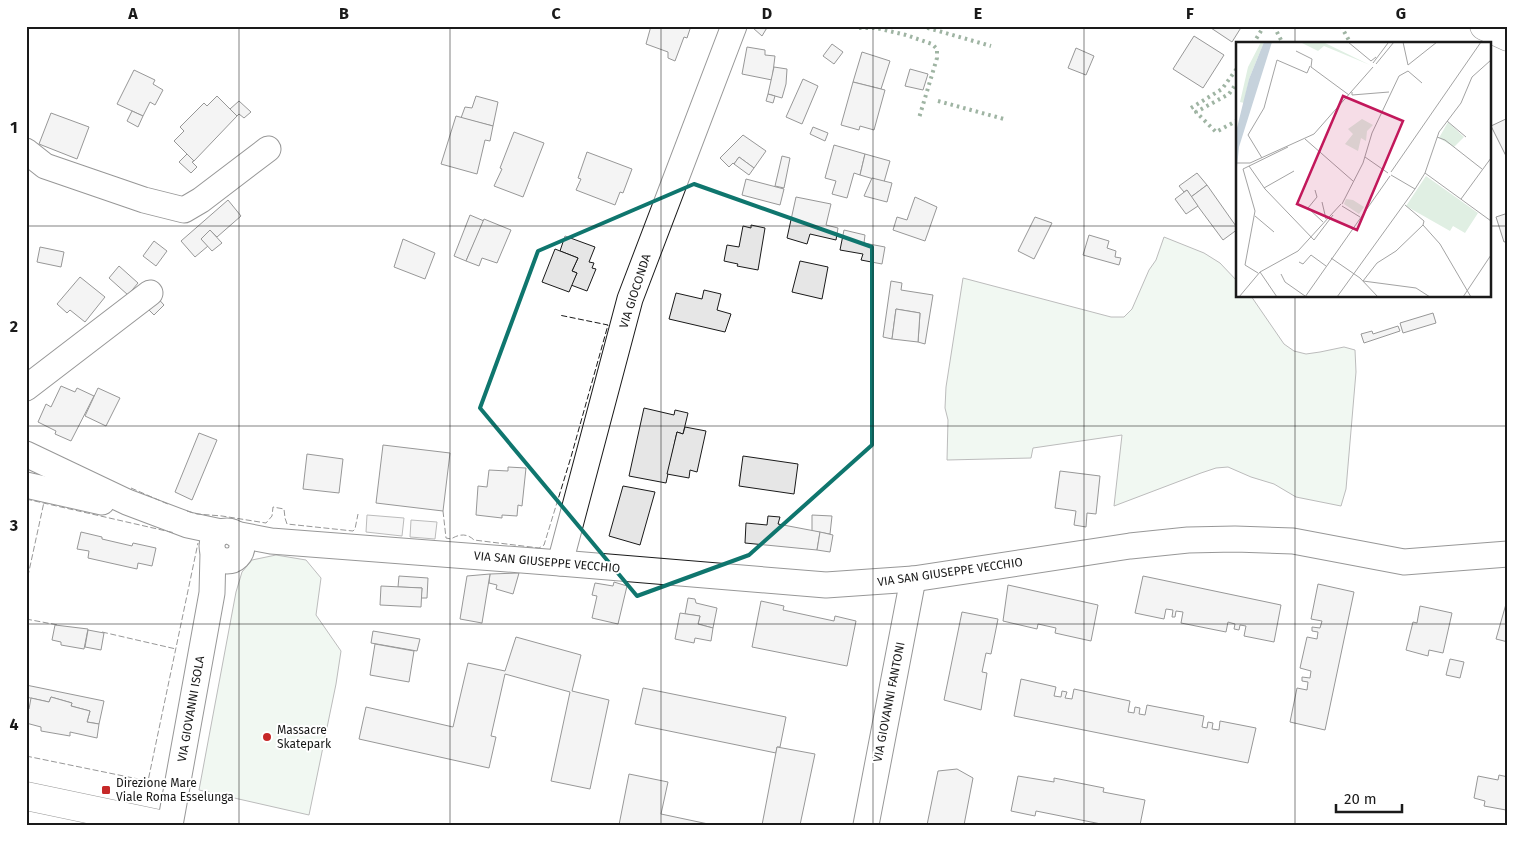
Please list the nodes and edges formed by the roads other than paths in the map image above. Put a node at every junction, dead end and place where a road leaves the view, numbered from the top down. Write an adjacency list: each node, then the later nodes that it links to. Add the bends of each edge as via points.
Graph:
1 (734, 26): 13 (street, VIA GIOCONDA, via 630,299)
2 (1484, 26): 3 (main road)
3 (1508, 37)
4 (268, 149): 5 (street, via 184,210 144,200 45,166)
5 (26, 151)
6 (150, 293): 7 (street)
7 (26, 388)
8 (26, 454): 10 (street)
9 (26, 484): 10 (street, via 98,502)
10 (127, 502): 11 (street, via 188,525)
11 (225, 546): 13 (street, VIA SAN GIUSEPPE VECCHIO, via 270,541); 17 (street, VIA GIOVANNI ISOLA, via 212,594)
12 (1508, 554): 14 (street, VIA SAN GIUSEPPE VECCHIO, via 1404,562 1293,541 1188,540)
13 (560, 563): 14 (street, VIA SAN GIUSEPPE VECCHIO, via 826,585)
14 (913, 579): 18 (street, VIA GIOVANNI FANTONI)
15 (26, 796): 16 (main road)
16 (164, 825)
17 (170, 825)
18 (866, 825)

